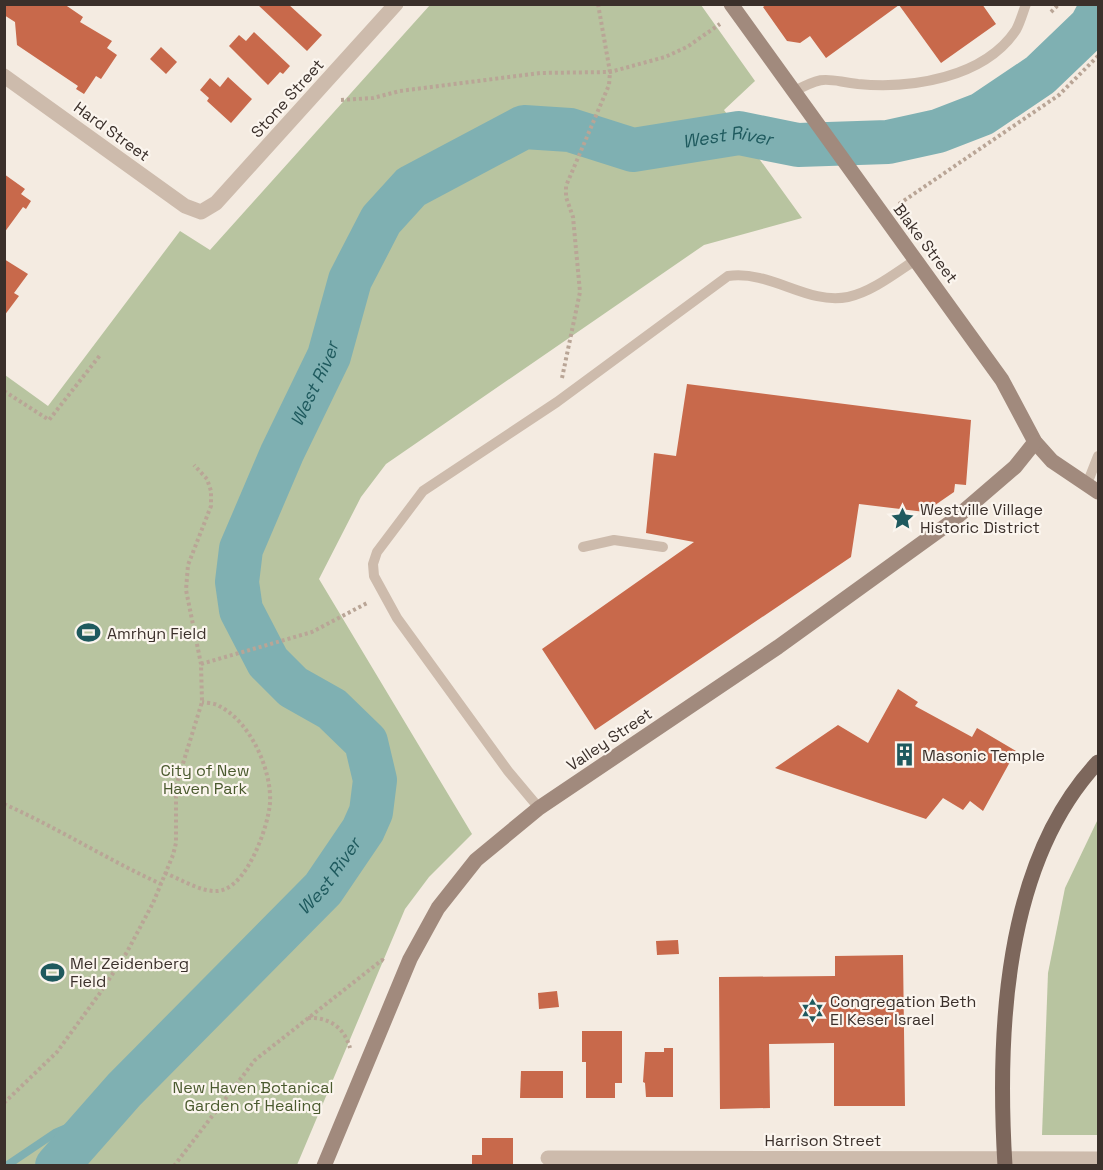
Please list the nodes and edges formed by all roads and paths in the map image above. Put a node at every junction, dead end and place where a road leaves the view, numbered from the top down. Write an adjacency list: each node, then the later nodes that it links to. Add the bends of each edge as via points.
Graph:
1 (396, 4): 14 (street, Stone Street, via 216,203)
2 (598, 4): 9 (path)
3 (731, 4): 11 (street, Blake Street)
4 (1026, 4): 11 (lane, via 1016,30 963,72 907,84 858,84 825,77)
5 (1059, 4): 6 (path)
6 (1051, 12)
7 (720, 24): 9 (path, via 665,57)
8 (1098, 56): 13 (path, via 1059,95)
9 (609, 72): 12 (path, via 540,73); 18 (path, via 607,93 571,172 566,197 573,218 580,292)
10 (4, 76): 14 (street, Hard Street, via 185,206)
11 (793, 92): 15 (street, Blake Street)
12 (341, 100)
13 (899, 204)
14 (201, 212)
15 (917, 259): 18 (lane, via 866,290 834,298 807,293 775,280 745,274 728,276); 19 (street, Blake Street, via 1002,380)
16 (101, 354): 17 (path, via 50,420)
17 (4, 391)
18 (557, 402): 25 (lane, via 423,490 377,552 374,576)
19 (1035, 442): 22 (street, Blake Street, via 1052,460); 30 (street, Valley Street, via 990,490 883,573)
20 (1098, 456): 22 (lane)
21 (194, 465): 26 (path, via 207,479 211,491 211,506 188,565 187,581)
22 (1093, 488)
23 (583, 547): 24 (lane, via 614,540)
24 (663, 547)
25 (383, 594): 26 (path, via 312,632); 30 (lane, via 508,771)
26 (201, 664): 27 (path)
27 (202, 702): 31 (path, via 176,786 176,843); 31 (path, via 218,705 249,735 268,774 270,804 258,844 241,879 229,889 215,892)
28 (1098, 762): 40 (main road, via 1071,795 1053,826 1026,896 1010,968 1002,1046)
29 (4, 804): 32 (path)
30 (539, 808): 42 (street, Valley Street, via 476,860 438,908 411,959)
31 (165, 873): 32 (path)
32 (161, 884): 36 (path, via 127,952 82,1018 57,1052)
33 (385, 962): 34 (path, via 382,960)
34 (307, 1018): 35 (path, via 335,1025); 41 (path, via 255,1060)
35 (350, 1048)
36 (4, 1103)
37 (548, 1158): 39 (street, Harrison Street)
38 (1098, 1159): 40 (street, Harrison Street)
39 (680, 1162): 40 (street, Harrison Street)
40 (1005, 1162)
41 (174, 1166)
42 (324, 1166)

